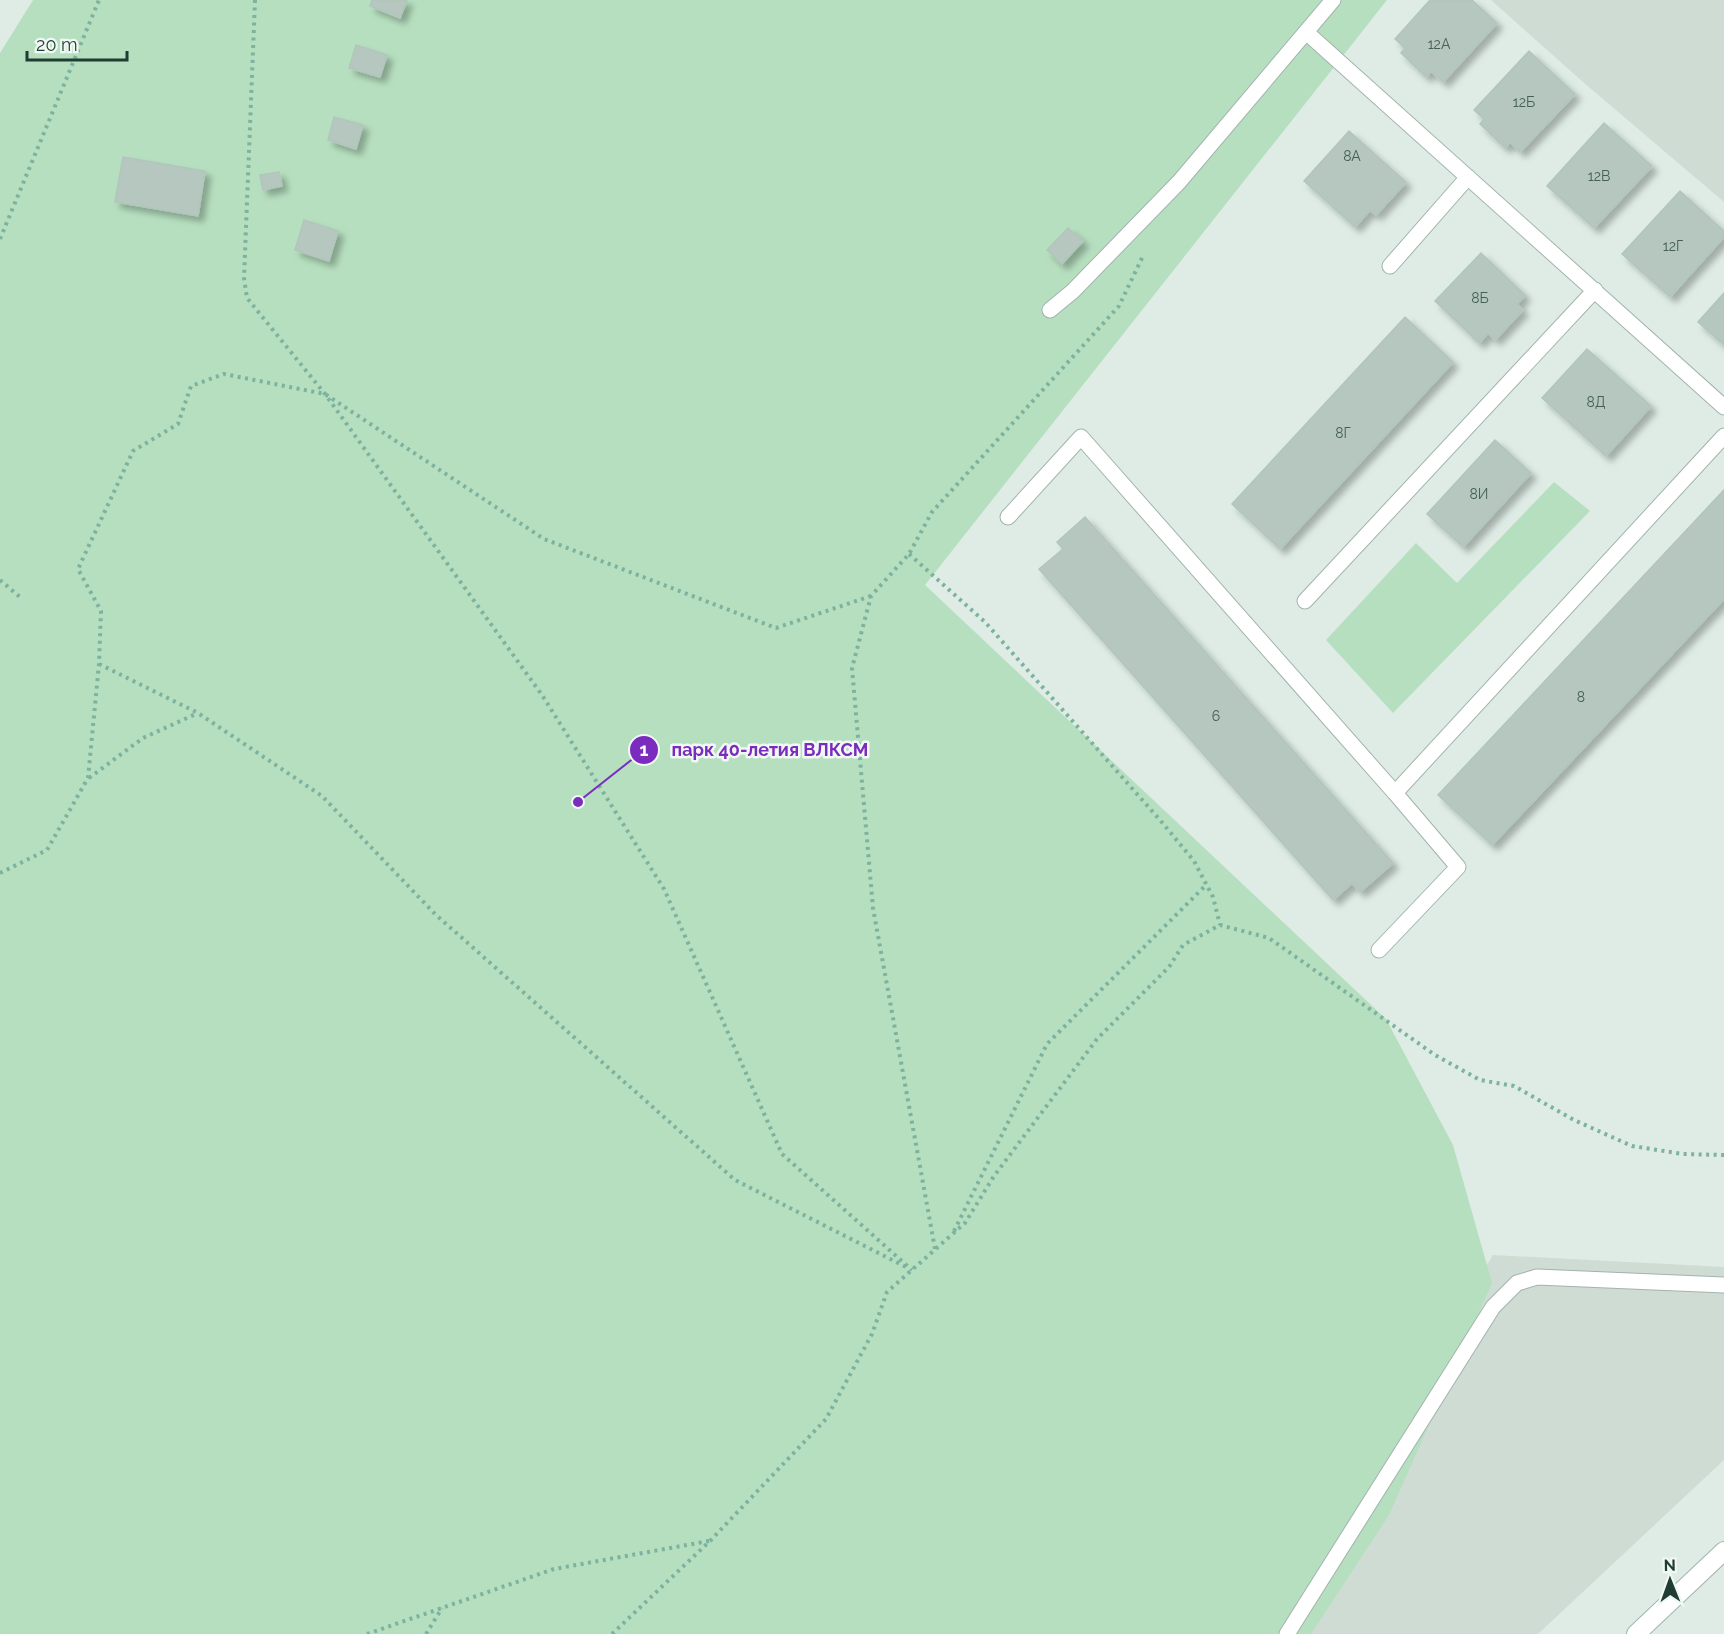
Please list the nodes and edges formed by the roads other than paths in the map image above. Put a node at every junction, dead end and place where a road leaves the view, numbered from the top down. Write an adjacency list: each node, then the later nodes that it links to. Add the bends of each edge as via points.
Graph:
1 (1333, 0): 2 (lane)
2 (1306, 32): 3 (lane); 6 (lane, via 1179,182)
3 (1468, 177): 4 (lane); 5 (lane)
4 (1390, 266)
5 (1595, 290): 7 (lane); 10 (lane)
6 (1050, 310)
7 (1724, 407)
8 (1724, 436): 11 (lane)
9 (1008, 517): 11 (lane, via 1081,437)
10 (1305, 601)
11 (1395, 793): 12 (lane, via 1458,867)
12 (1378, 950)
13 (1724, 1286): 15 (lane, via 1537,1277 1517,1283 1493,1307)
14 (1724, 1551): 16 (street)
15 (1287, 1634)
16 (1636, 1634)

